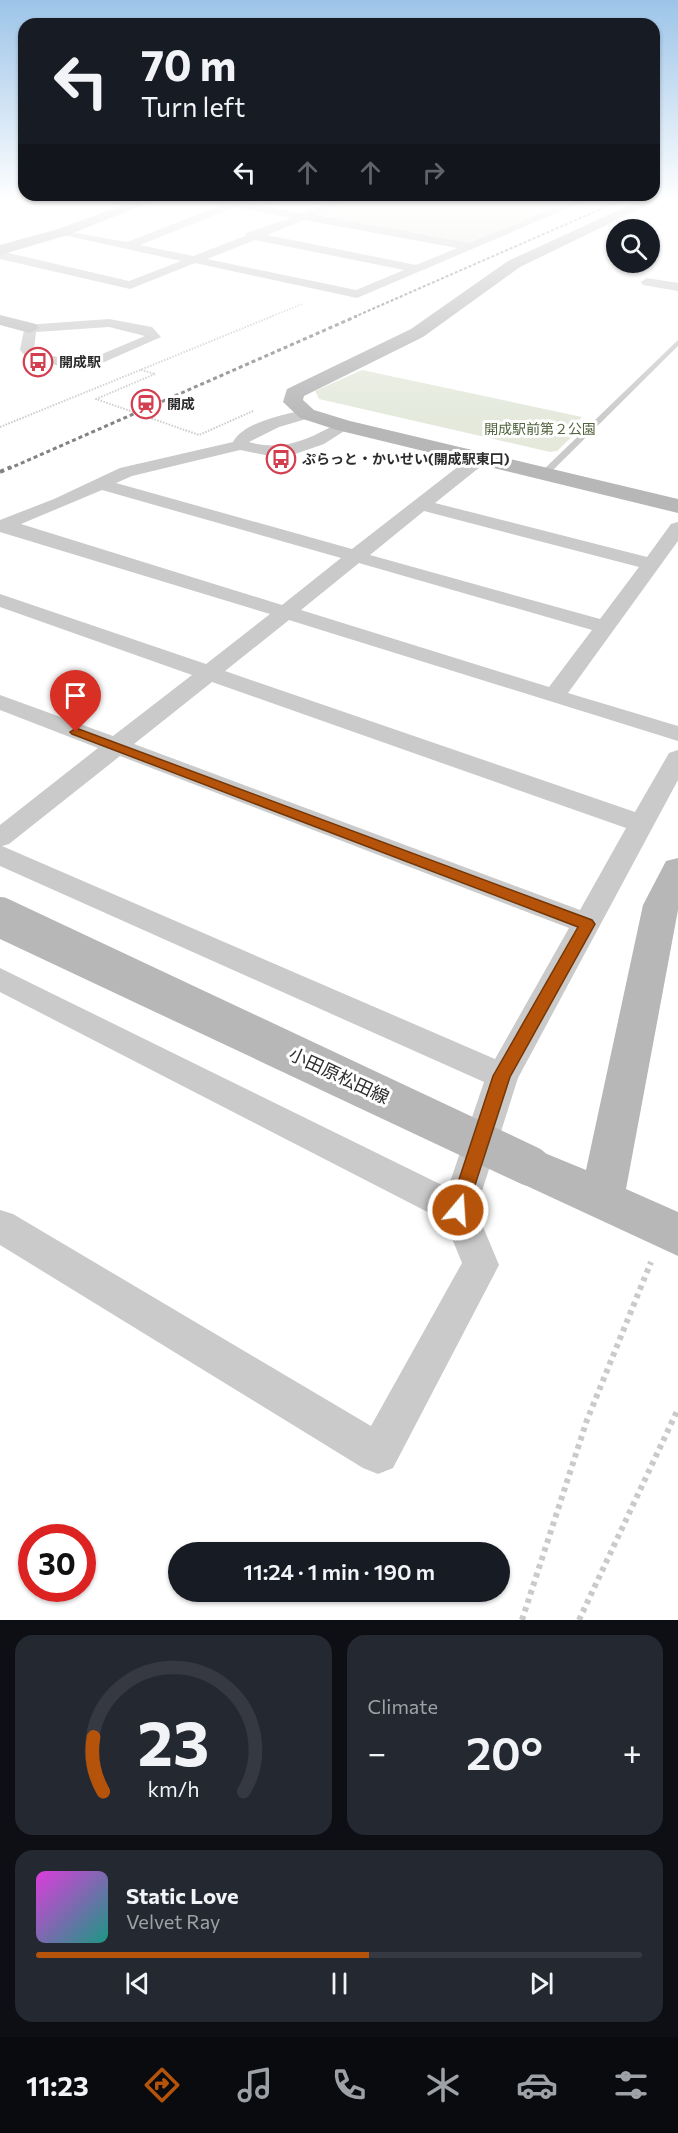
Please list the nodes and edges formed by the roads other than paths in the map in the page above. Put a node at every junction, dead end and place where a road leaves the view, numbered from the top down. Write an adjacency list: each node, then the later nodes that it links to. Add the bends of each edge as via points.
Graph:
1 (81, 274): 2 (street, via 130,285)
2 (158, 274)
3 (257, 274): 4 (street, via 357,294)
4 (406, 274)
5 (501, 274): 15 (street, via 417,333 294,393 293,402)
6 (647, 282): 7 (street)
7 (678, 287)
8 (0, 320): 9 (street)
9 (30, 327): 13 (street, via 109,323 152,333 151,340); 14 (street, via 27,350)
10 (80, 339): 13 (street, via 101,339)
11 (678, 342): 19 (lane)
12 (63, 345): 14 (street)
13 (135, 347): 14 (street, via 84,367)
14 (36, 356)
15 (307, 414): 16 (street); 17 (street, via 276,422 242,440)
16 (344, 426): 17 (street, via 306,448 283,454); 18 (street)
17 (240, 446): 20 (street, via 126,472)
18 (479, 459): 19 (street); 21 (street)
19 (544, 474): 22 (street)
20 (100, 484): 23 (street); 25 (street)
21 (421, 505): 25 (street); 26 (street)
22 (678, 506)
23 (1, 525): 28 (street)
24 (678, 528): 26 (street)
25 (355, 556): 28 (street); 29 (street)
26 (651, 564): 29 (street)
27 (0, 600): 30 (street)
28 (283, 612): 30 (street); 31 (street)
29 (604, 627): 31 (street)
30 (206, 673): 34 (street); 36 (street)
31 (555, 695): 33 (street)
32 (0, 702): 34 (street)
33 (678, 734)
34 (114, 746): 37 (street); 41 (street)
35 (678, 758): 36 (street)
36 (642, 824): 41 (street)
37 (0, 838)
38 (0, 855): 43 (street)
39 (678, 870): 44 (street, via 661,905)
40 (0, 917): 44 (street, 小田原松田線, bridge)
41 (587, 924): 43 (street)
42 (0, 979): 45 (street)
43 (502, 1076): 45 (street)
44 (602, 1199): 47 (street, 小田原松田線)
45 (458, 1210): 46 (street, via 482,1265 378,1453)
46 (0, 1226)
47 (672, 1232)

